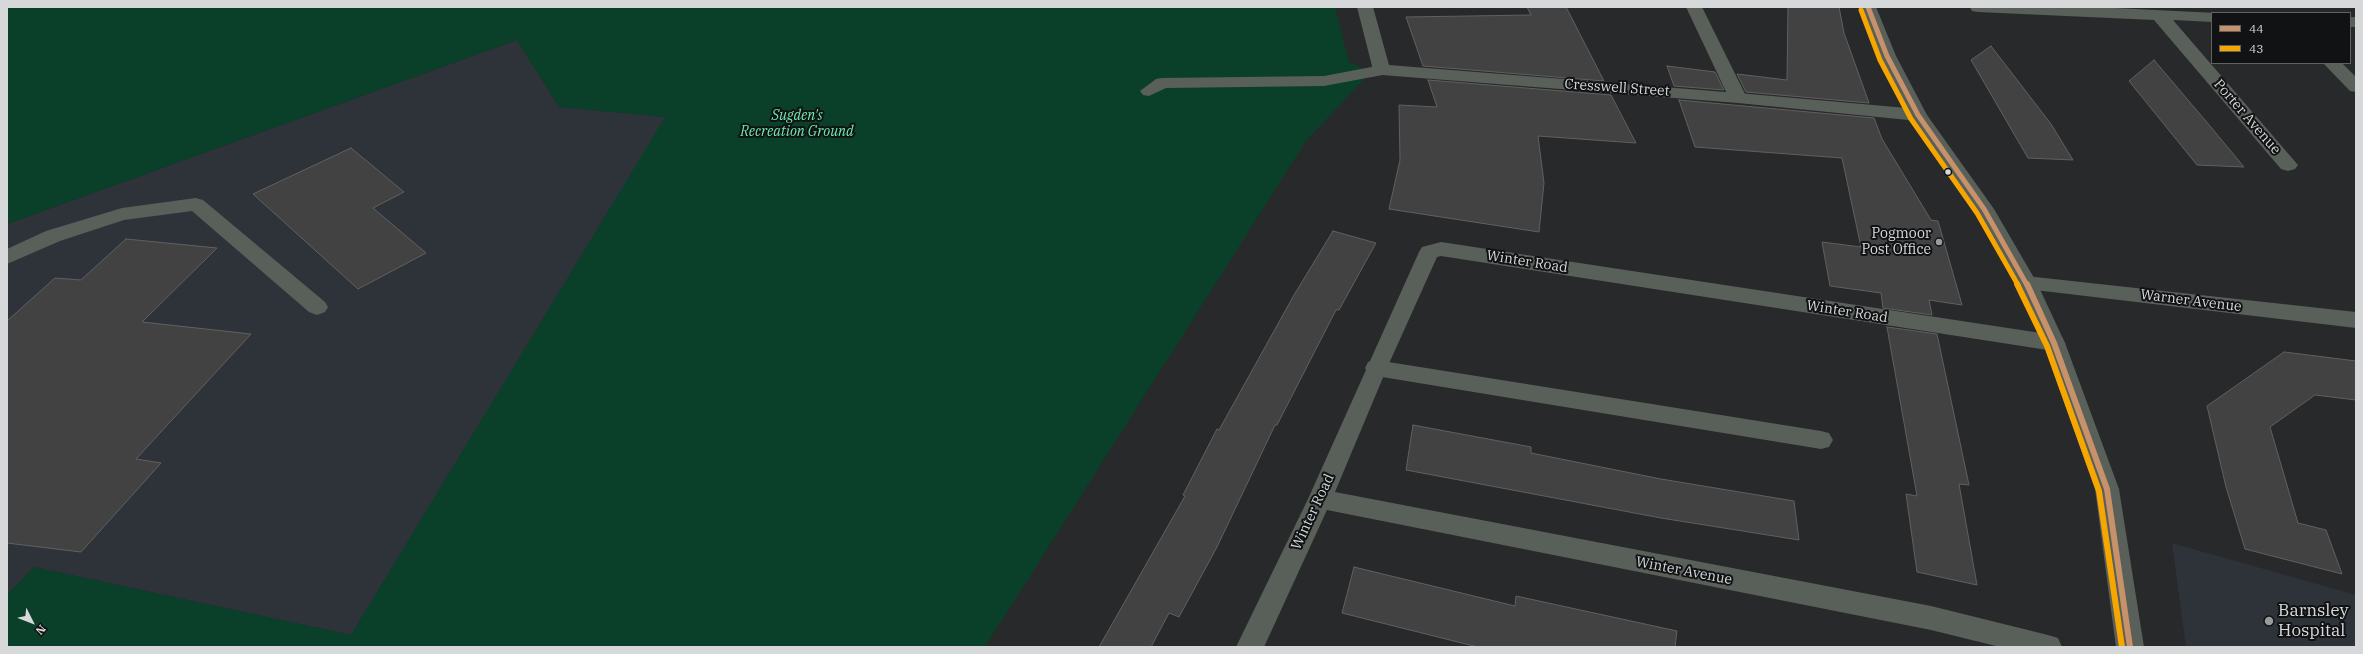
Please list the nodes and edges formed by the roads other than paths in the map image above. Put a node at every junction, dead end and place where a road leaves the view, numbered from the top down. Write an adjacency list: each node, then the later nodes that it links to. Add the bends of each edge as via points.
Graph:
1 (1365, 7): 8 (street)
2 (1694, 7): 11 (street)
3 (1868, 7): 12 (street, via 1887,56)
4 (1978, 7): 5 (street)
5 (2159, 15): 6 (street); 13 (street, Porter Avenue)
6 (2211, 17)
7 (2333, 64): 9 (street)
8 (1382, 70): 10 (street, Cresswell Street, via 1324,81 1162,83); 11 (street, Cresswell Street)
9 (2356, 86)
10 (1149, 91)
11 (1738, 98): 12 (street, Cresswell Street)
12 (1918, 115): 15 (street, via 1984,209)
13 (2288, 165)
14 (7, 257): 16 (street, via 52,236 122,214 196,204)
15 (2026, 283): 17 (street, Warner Avenue); 18 (street)
16 (317, 307)
17 (2356, 320)
18 (2054, 343): 19 (street, Winter Road, via 1441,249 1429,252); 24 (street, via 2107,489)
19 (1376, 368): 20 (street); 21 (street, Winter Road)
20 (1821, 440)
21 (1320, 499): 22 (street, Winter Road); 23 (street, Winter Avenue, via 1932,618)
22 (1250, 647)
23 (2048, 647)
24 (2130, 647)

